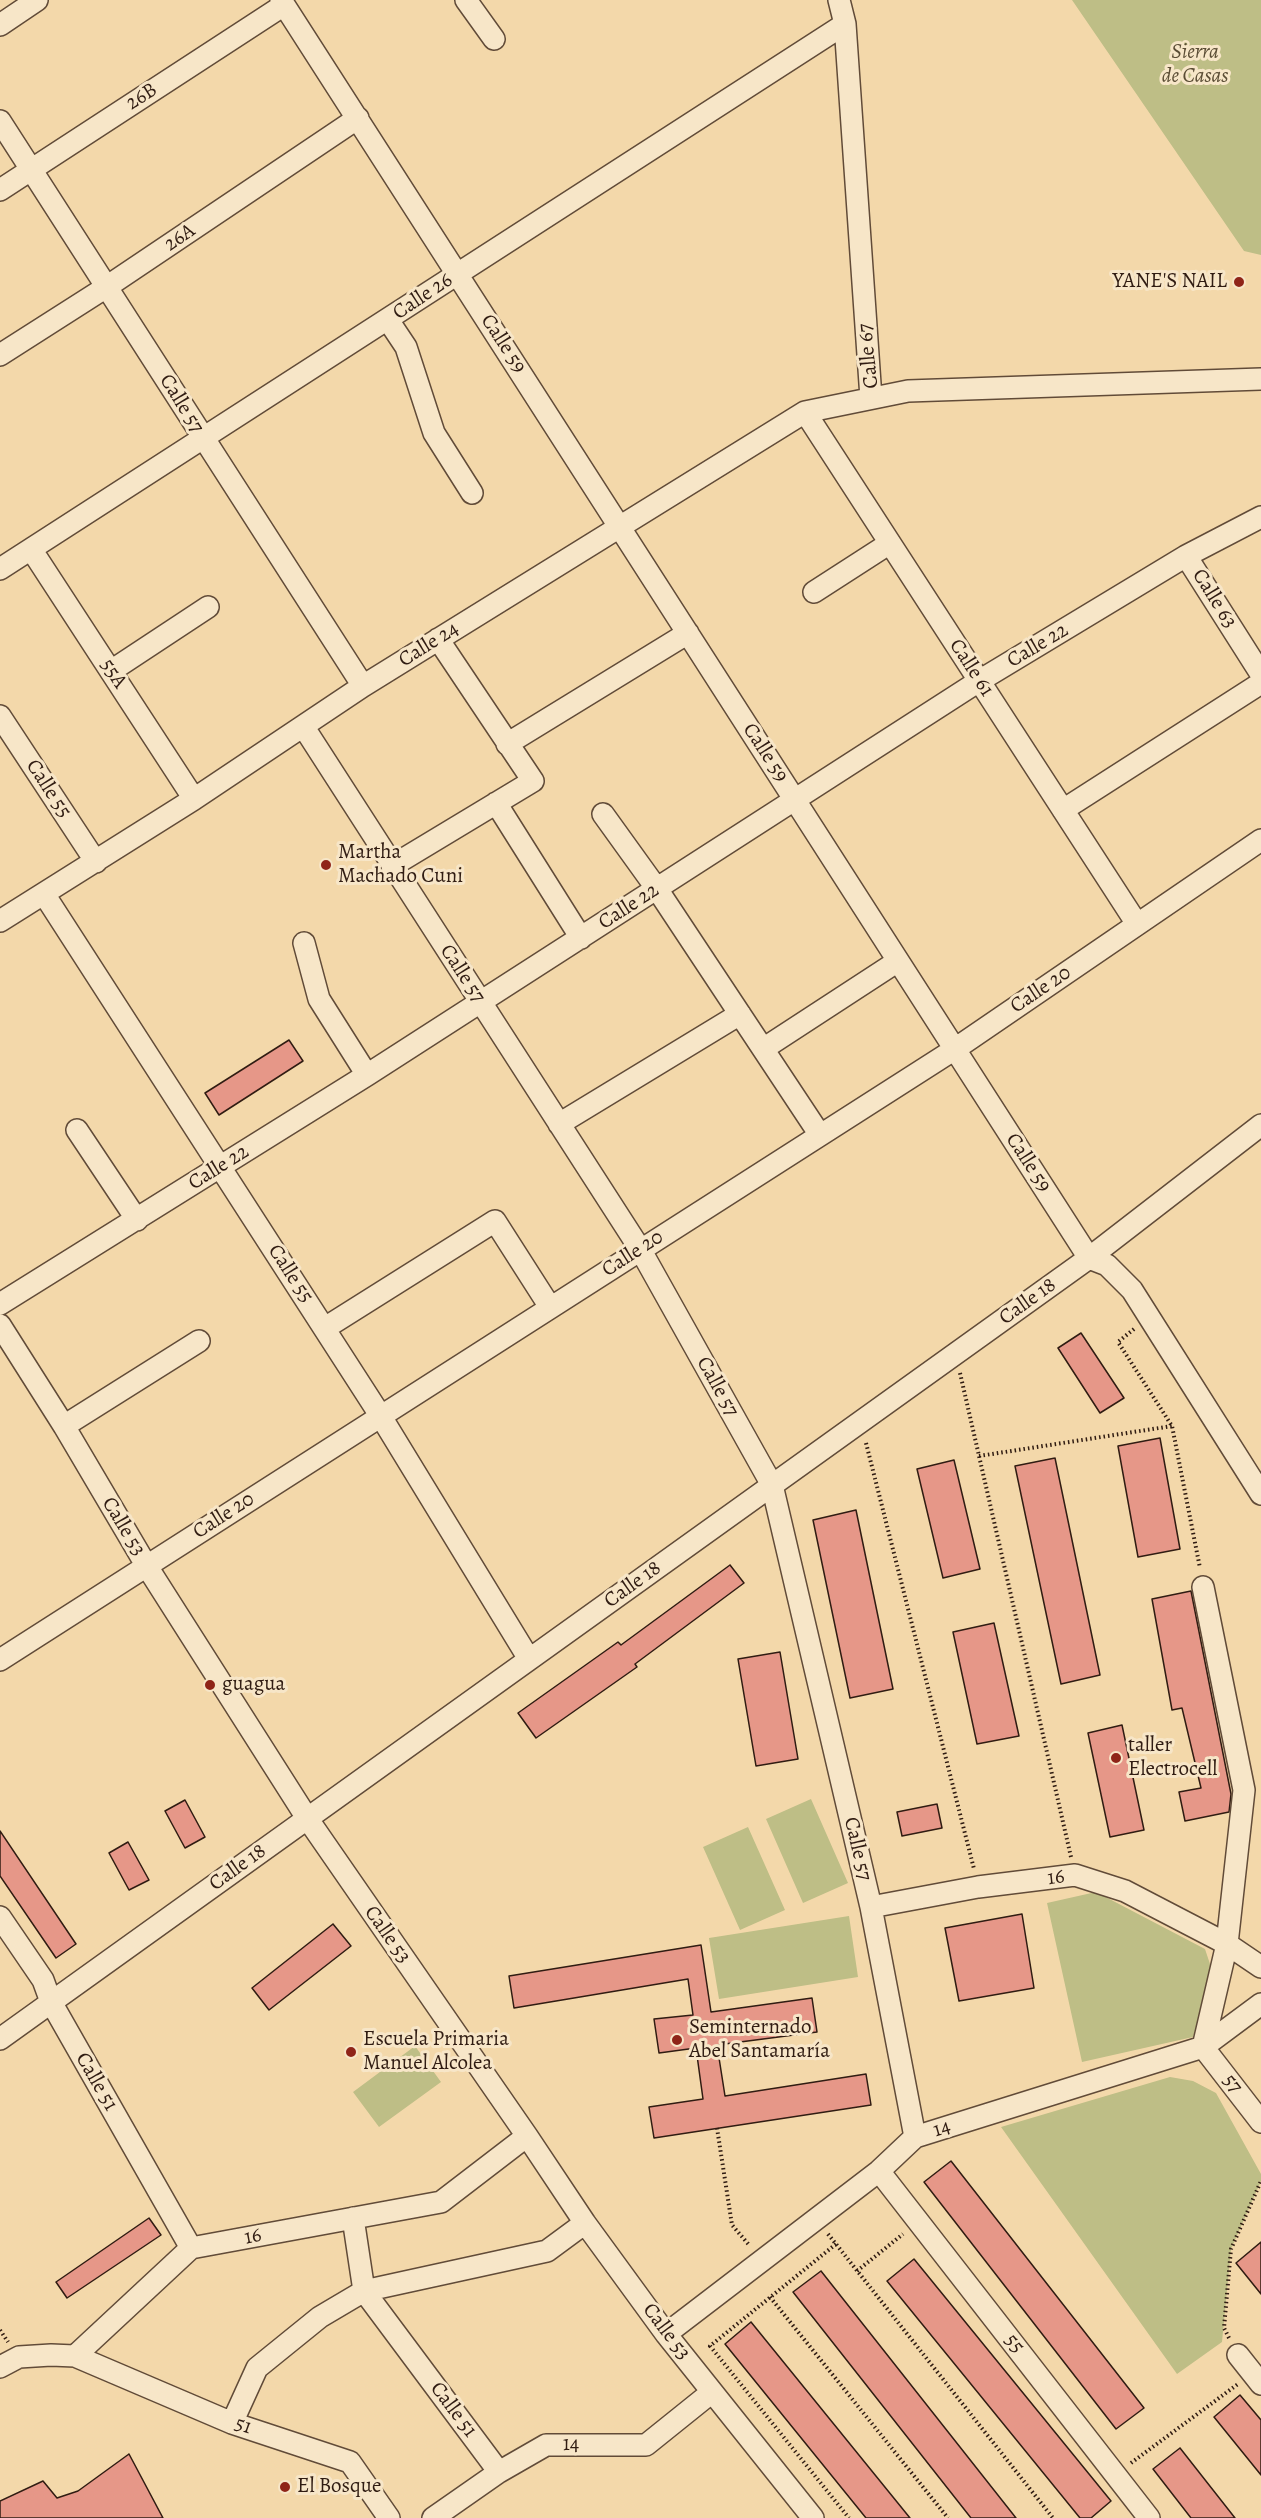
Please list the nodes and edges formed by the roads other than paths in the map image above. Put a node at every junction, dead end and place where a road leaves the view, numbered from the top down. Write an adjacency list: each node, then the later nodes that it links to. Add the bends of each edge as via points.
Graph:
1 (37, 0): 6 (street)
2 (466, 0): 7 (street)
3 (839, 0): 5 (street, Calle 67)
4 (283, 2): 8 (street, Calle 59); 10 (street, 26B)
5 (845, 24): 12 (street, Calle 26); 17 (street, Calle 67)
6 (0, 25)
7 (494, 39)
8 (358, 118): 12 (street, Calle 59); 13 (street, 26A)
9 (0, 121): 10 (street, Calle 57)
10 (31, 169): 11 (street, 26B); 13 (street, Calle 57)
11 (0, 190)
12 (458, 274): 14 (street, Calle 26); 22 (street, Calle 59)
13 (108, 286): 15 (street, 26A); 19 (street, Calle 57)
14 (388, 320): 19 (street, Calle 26); 20 (street, via 406,347 434,433)
15 (0, 355)
16 (1261, 379): 17 (street, Calle 67, via 908,391)
17 (871, 398): 18 (street, Calle 24)
18 (805, 412): 22 (street, Calle 24); 23 (street, Calle 61)
19 (202, 439): 24 (street, Calle 26); 35 (street, Calle 57)
20 (472, 493)
21 (1261, 517): 25 (street, Calle 22)
22 (620, 527): 29 (street, Calle 59); 30 (street, Calle 24)
23 (890, 543): 27 (street); 33 (street, Calle 61)
24 (31, 549): 26 (street, Calle 26); 31 (street, 55A)
25 (1186, 556): 32 (street, Calle 63); 33 (street, Calle 22)
26 (0, 569)
27 (814, 592)
28 (208, 607): 31 (street)
29 (688, 633): 38 (street); 40 (street, Calle 59)
30 (438, 639): 35 (street, Calle 24); 38 (street)
31 (111, 672): 39 (street, 55A)
32 (1261, 674)
33 (980, 681): 40 (street, Calle 22); 42 (street, Calle 61)
34 (1261, 683): 42 (street)
35 (363, 686): 37 (street, Calle 24)
36 (0, 716): 45 (street, Calle 55)
37 (303, 726): 39 (street, Calle 24); 46 (street, Calle 57)
38 (507, 744): 41 (street, via 532,781)
39 (194, 799): 45 (street, Calle 24)
40 (795, 800): 47 (street, Calle 22); 53 (street, Calle 59)
41 (496, 803): 46 (street); 51 (street)
42 (1063, 810): 50 (street, Calle 61)
43 (603, 814): 47 (street)
44 (1261, 840): 50 (street, Calle 20)
45 (96, 862): 48 (street, Calle 24)
46 (392, 866): 54 (street, Calle 57)
47 (657, 889): 51 (street, Calle 22); 55 (street)
48 (44, 894): 49 (street, Calle 24); 63 (street, Calle 55)
49 (0, 921)
50 (1137, 924): 57 (street, Calle 20)
51 (580, 938): 54 (street, Calle 22)
52 (304, 943): 58 (street, via 319,999)
53 (898, 961): 56 (street); 57 (street, Calle 59)
54 (480, 1002): 58 (street, Calle 22); 59 (street, Calle 57)
55 (740, 1014): 56 (street); 59 (street)
56 (763, 1048): 62 (street)
57 (955, 1049): 62 (street, Calle 20); 66 (street, Calle 59)
58 (367, 1074): 63 (street, Calle 22)
59 (559, 1124): 65 (street, Calle 57)
60 (1261, 1125): 66 (street, Calle 18)
61 (77, 1130): 64 (street)
62 (820, 1135): 65 (street, Calle 20)
63 (221, 1167): 64 (street, Calle 22); 70 (street, Calle 55)
64 (137, 1220): 67 (street, Calle 22)
65 (640, 1250): 68 (street, Calle 20); 74 (street, Calle 57)
66 (1089, 1258): 74 (street, Calle 18); 75 (street, Calle 59, via 1107,1265 1132,1290)
67 (0, 1304)
68 (550, 1307): 70 (street, via 495,1221); 72 (street, Calle 20)
69 (0, 1325): 73 (street, Calle 53)
70 (325, 1328): 72 (street, Calle 55)
71 (199, 1341): 73 (street)
72 (380, 1415): 76 (street, Calle 20); 78 (street, Calle 55)
73 (63, 1426): 76 (street, Calle 53)
74 (772, 1485): 78 (street, Calle 18); 81 (street, Calle 57)
75 (1261, 1494)
76 (146, 1565): 79 (street, Calle 20); 80 (street, Calle 53)
77 (1203, 1587): 83 (street, via 1244,1790)
78 (529, 1659): 80 (street, Calle 18)
79 (0, 1660)
80 (307, 1818): 85 (street, Calle 18); 90 (street, Calle 53)
81 (871, 1907): 83 (street, 16, via 978,1887 1075,1875 1125,1891); 91 (street, Calle 57)
82 (0, 1917): 85 (street, Calle 51, via 43,1980)
83 (1227, 1944): 84 (street, 16); 88 (street)
84 (1261, 1967)
85 (51, 2002): 87 (street, Calle 18); 95 (street, Calle 51)
86 (1261, 2004): 88 (street, 14)
87 (0, 2038)
88 (1203, 2047): 89 (street, 57); 91 (street, 14)
89 (1261, 2122)
90 (527, 2136): 93 (street, 16, via 441,2202); 94 (street, Calle 53)
91 (915, 2137): 92 (street, 14)
92 (879, 2171): 97 (street, 14); 108 (street, 55)
93 (353, 2218): 95 (street, 16); 96 (street, Calle 51)
94 (585, 2223): 96 (street, via 547,2251); 97 (street, Calle 53)
95 (191, 2248): 99 (street)
96 (364, 2291): 103 (street, via 320,2317 257,2368); 104 (street, Calle 51)
97 (666, 2334): 102 (street, Calle 53)
98 (1238, 2355): 101 (street)
99 (75, 2356): 100 (street, via 19,2357); 103 (street, 51)
100 (0, 2367)
101 (1257, 2378)
102 (712, 2392): 104 (street, 14, via 646,2445 546,2445); 107 (street, Calle 53)
103 (232, 2423): 105 (street, 51, via 351,2462)
104 (500, 2472): 106 (street, 14)
105 (389, 2518)
106 (433, 2518)
107 (813, 2518)
108 (1149, 2518)

